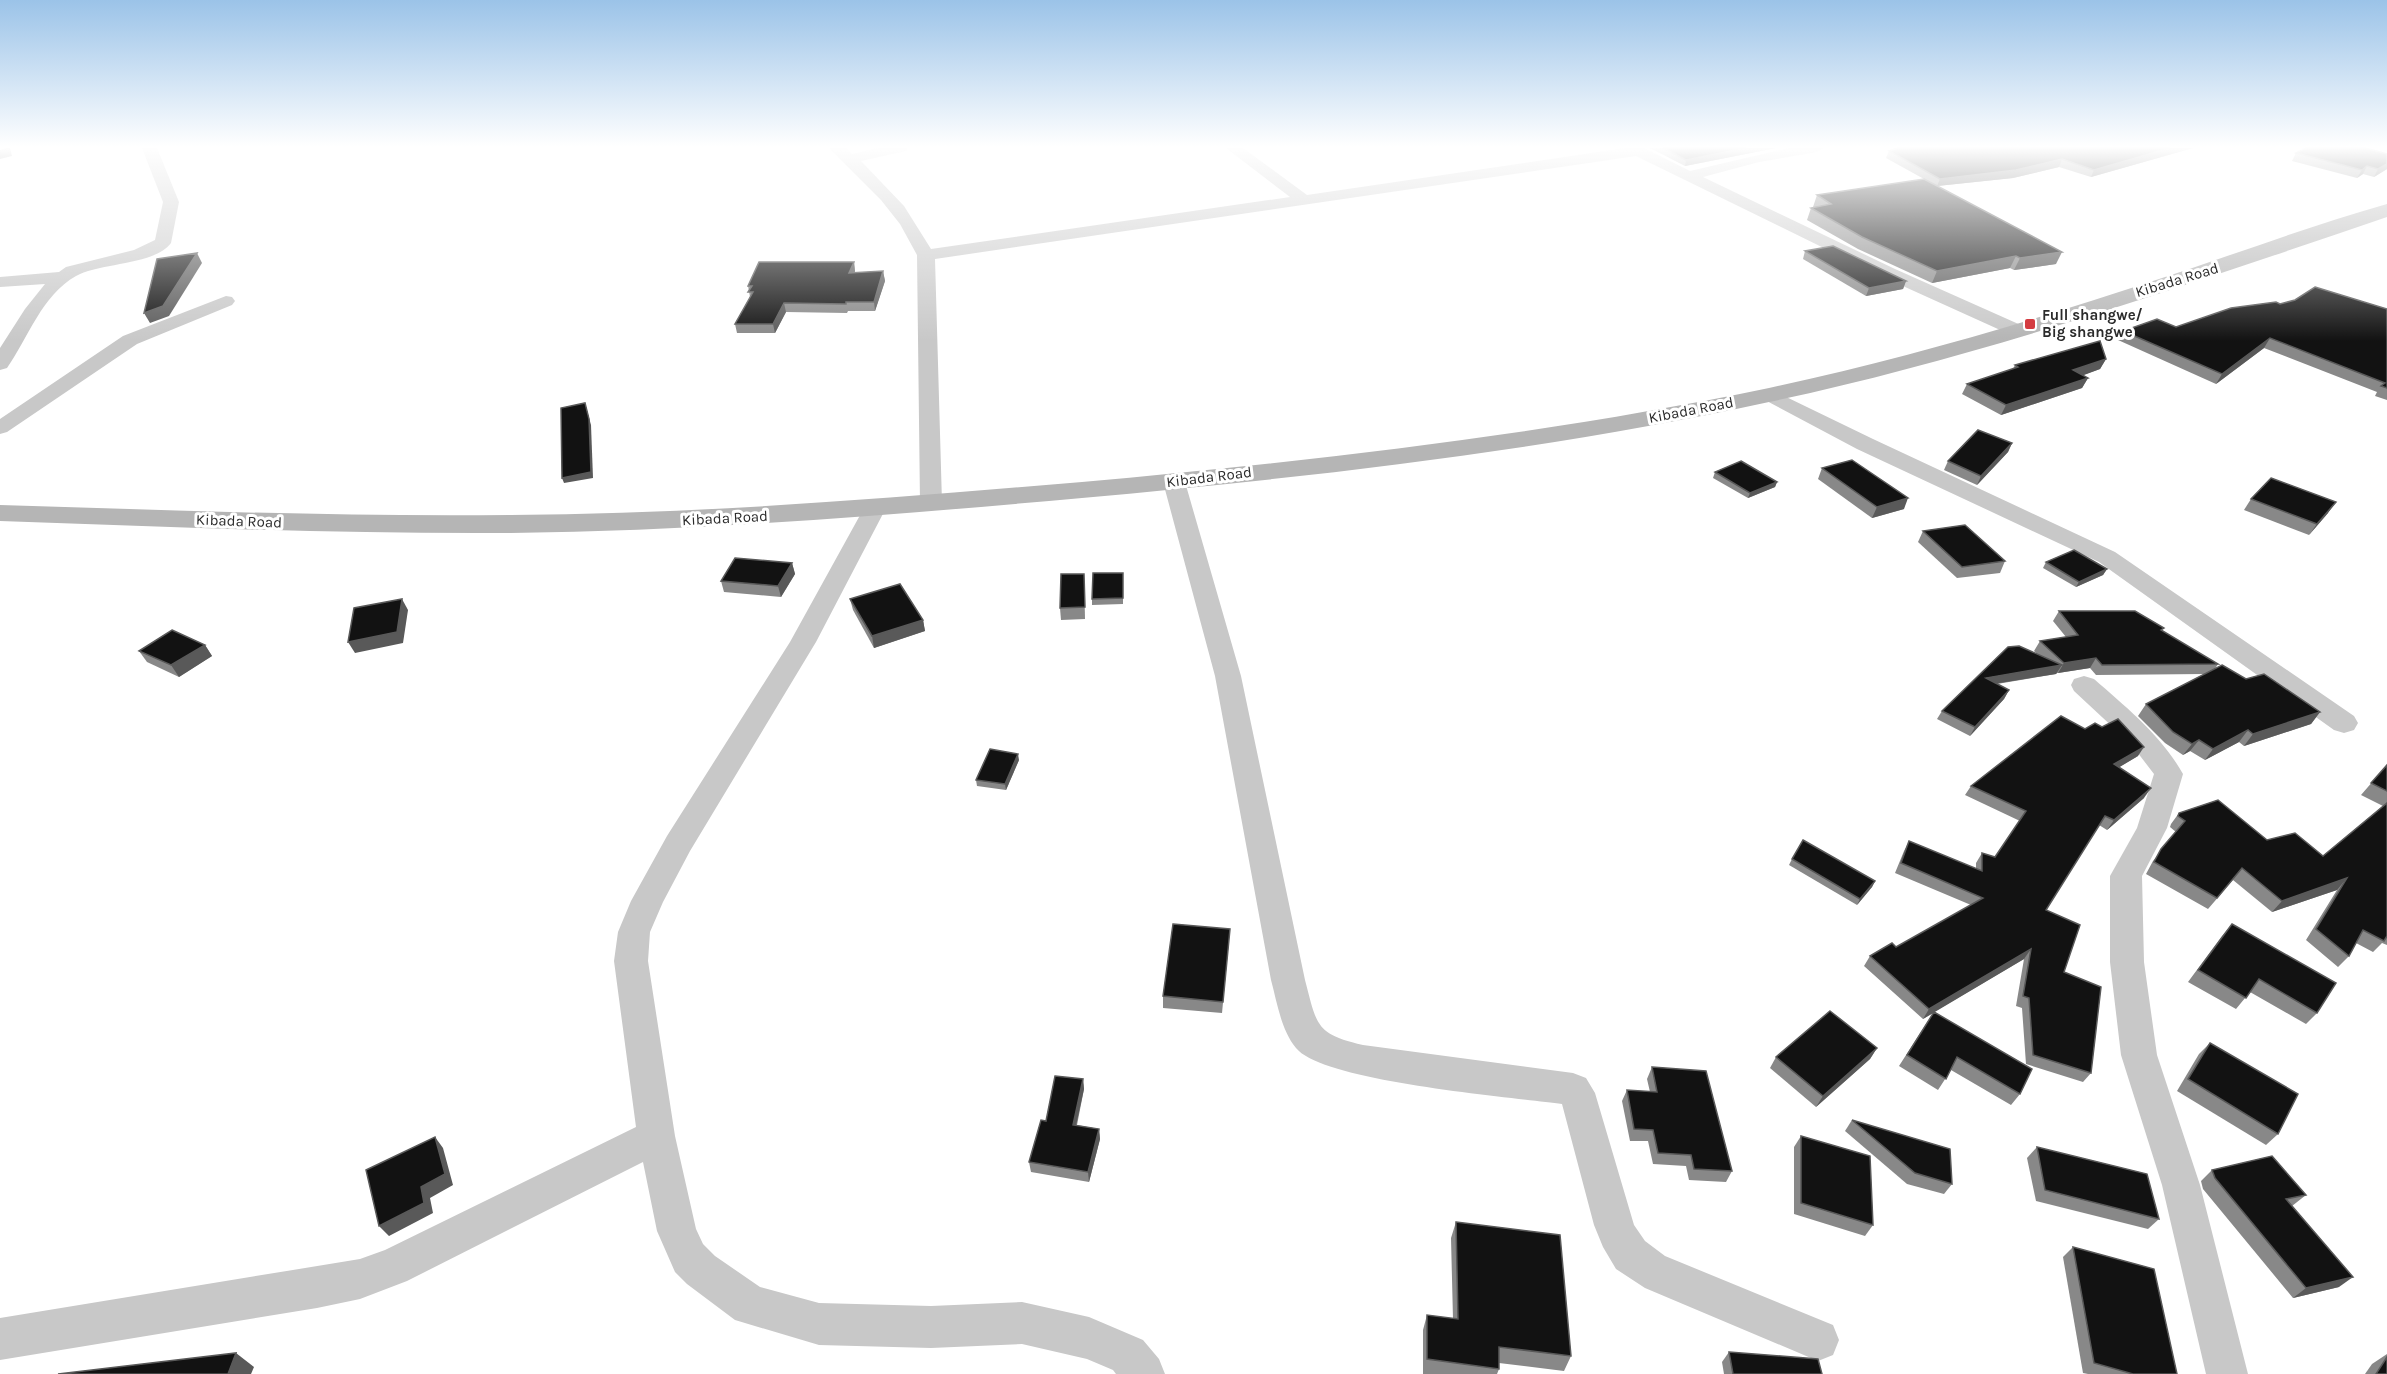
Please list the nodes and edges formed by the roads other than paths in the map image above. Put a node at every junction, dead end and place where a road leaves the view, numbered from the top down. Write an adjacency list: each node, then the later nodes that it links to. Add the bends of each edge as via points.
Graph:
1 (169, 212): 7 (street, via 163,243 140,254)
2 (902, 212): 6 (street)
3 (1215, 212): 6 (street)
4 (1762, 212): 10 (street)
5 (2381, 212): 10 (main road, Kibada Road, via 2229,265)
6 (926, 255): 15 (street)
7 (61, 277): 8 (street); 11 (street)
8 (0, 282)
9 (226, 301): 13 (street, via 130,340)
10 (2016, 330): 12 (main road, Kibada Road, via 1884,368)
11 (0, 364)
12 (1770, 394): 14 (main road, Kibada Road, via 1488,444); 19 (street, via 1874,449 2107,558)
13 (0, 428)
14 (1174, 482): 15 (main road, Kibada Road); 22 (street, via 1228,676 1288,980 1305,1035 1329,1053 1364,1061 1573,1089 1620,1243 1629,1255 1659,1274)
15 (931, 503): 16 (main road, Kibada Road)
16 (875, 508): 17 (main road, Kibada Road, via 699,519 511,524 268,522); 20 (street, via 803,642 678,844 634,932 631,961)
17 (0, 513)
18 (2084, 685): 24 (street, via 2146,743 2169,774 2152,828 2126,876 2127,962 2139,1054 2181,1185)
19 (2344, 723)
20 (656, 1136): 21 (street, via 393,1268 360,1279); 23 (street, via 677,1231 689,1258 750,1305 819,1324 931,1327 1022,1323 1089,1338 1128,1355)
21 (0, 1339)
22 (1818, 1340)
23 (1144, 1374)
24 (2227, 1374)

